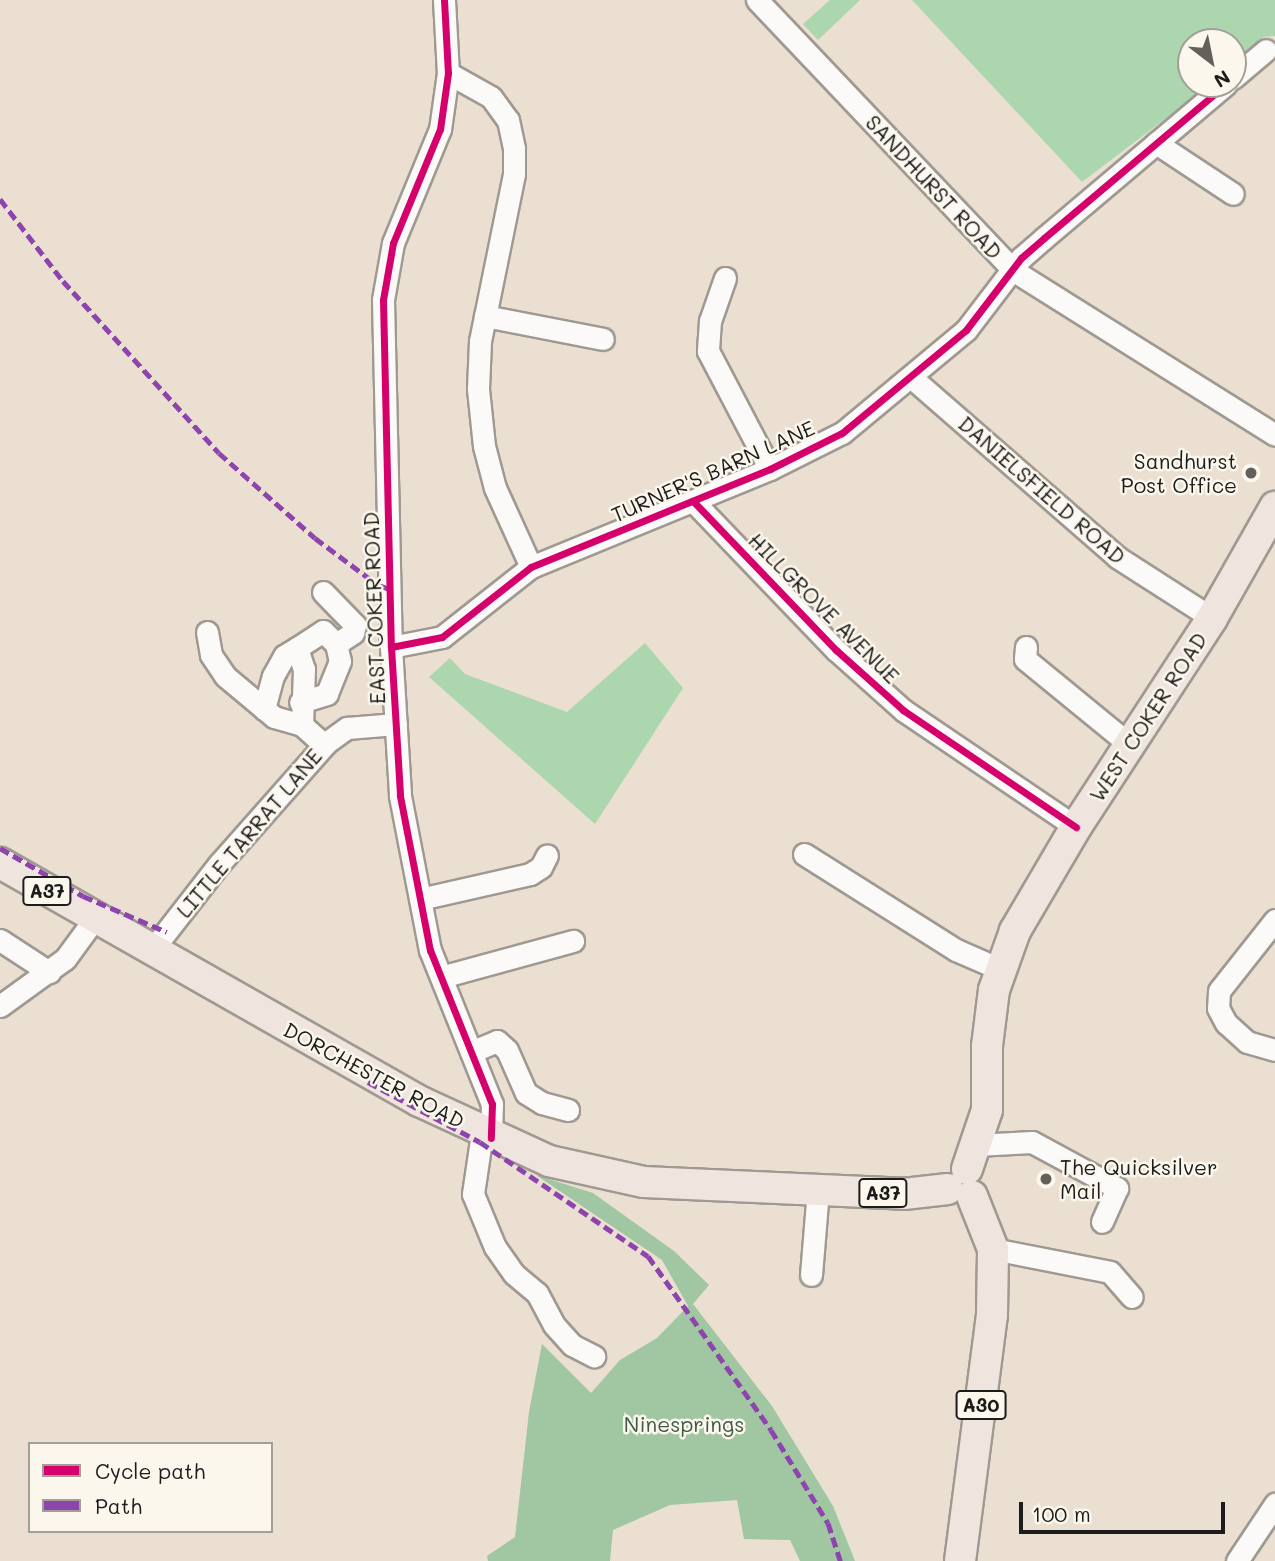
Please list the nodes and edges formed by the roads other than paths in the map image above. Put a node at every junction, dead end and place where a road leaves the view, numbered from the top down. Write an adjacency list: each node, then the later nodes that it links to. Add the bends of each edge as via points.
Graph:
1 (444, 0): 5 (street, EAST COKER ROAD)
2 (757, 0): 9 (street, SANDHURST ROAD)
3 (1266, 50): 4 (street)
4 (1247, 66)
5 (448, 72): 11 (street, via 491,97 508,120 514,148 514,174); 23 (street, EAST COKER ROAD, via 440,129 393,243 383,300)
6 (1209, 98): 7 (street, TURNER'S BARN LANE)
7 (1156, 143): 8 (street); 9 (street, TURNER'S BARN LANE, via 1044,237)
8 (1233, 194)
9 (1014, 271): 13 (street, TURNER'S BARN LANE, via 966,330); 14 (street, SANDHURST ROAD)
10 (726, 278): 15 (street, via 710,321 708,351)
11 (485, 316): 12 (street); 18 (street, via 478,388 484,446 495,488)
12 (603, 339)
13 (912, 378): 15 (street, TURNER'S BARN LANE, via 842,433); 20 (street, DANIELSFIELD ROAD, via 1117,557)
14 (1275, 435)
15 (770, 469): 16 (street, TURNER'S BARN LANE)
16 (693, 501): 18 (street, TURNER'S BARN LANE); 32 (street, HILLGROVE AVENUE, via 836,650 904,710)
17 (1275, 507): 20 (highway, WEST COKER ROAD)
18 (531, 567): 23 (street, TURNER'S BARN LANE, via 442,637)
19 (323, 592): 22 (street, via 355,625 354,633)
20 (1212, 618): 31 (highway, WEST COKER ROAD)
21 (207, 632): 27 (street, via 211,655 225,676)
22 (336, 644): 25 (street, via 323,631); 26 (street, via 340,661 331,688 320,699)
23 (391, 647): 28 (street, EAST COKER ROAD)
24 (1026, 647): 31 (street, via 1025,659)
25 (297, 648): 26 (street, via 304,669); 27 (street, via 284,656 273,676)
26 (300, 702): 29 (street)
27 (264, 709): 29 (street, via 279,721)
28 (396, 724): 30 (street, LITTLE TARRAT LANE, via 347,728); 36 (street, EAST COKER ROAD, via 400,796)
29 (302, 725): 30 (street)
30 (324, 745): 41 (street, LITTLE TARRAT LANE, via 219,864)
31 (1130, 745): 32 (highway, WEST COKER ROAD)
32 (1076, 827): 42 (highway, WEST COKER ROAD, via 1027,907)
33 (804, 854): 42 (street, via 967,956)
34 (547, 856): 36 (street, via 530,874)
35 (0, 863): 37 (highway, DORCHESTER ROAD / A37)
36 (420, 899): 44 (street, EAST COKER ROAD, via 430,950)
37 (95, 918): 41 (highway, DORCHESTER ROAD / A37); 43 (street, via 65,959)
38 (1275, 920): 46 (street, via 1219,991 1218,1008 1226,1023 1247,1042)
39 (0, 940): 43 (street)
40 (573, 941): 44 (street)
41 (152, 950): 49 (highway, DORCHESTER ROAD / A37)
42 (1000, 969): 50 (highway, WEST COKER ROAD, via 989,1018 987,1110)
43 (48, 972): 45 (street)
44 (441, 977): 47 (street, EAST COKER ROAD)
45 (4, 995)
46 (1275, 1050)
47 (471, 1052): 48 (street, via 497,1041 508,1050 526,1093); 49 (street, EAST COKER ROAD, via 492,1104)
48 (568, 1110)
49 (486, 1135): 51 (highway, DORCHESTER ROAD / A37, via 549,1161 615,1178); 56 (street, EAST COKER ROAD, via 473,1194 495,1247 514,1274 537,1293 554,1325 572,1345)
50 (966, 1175): 51 (highway, DORCHESTER ROAD / A37, via 904,1194); 52 (street, via 1031,1142 1117,1188); 53 (highway, A30)
51 (818, 1189): 54 (street)
52 (1102, 1222)
53 (993, 1249): 55 (street, via 1110,1272); 58 (highway, A30, via 992,1315)
54 (811, 1275)
55 (1132, 1297)
56 (594, 1356)
57 (1275, 1504): 59 (street)
58 (960, 1561)
59 (1237, 1561)

